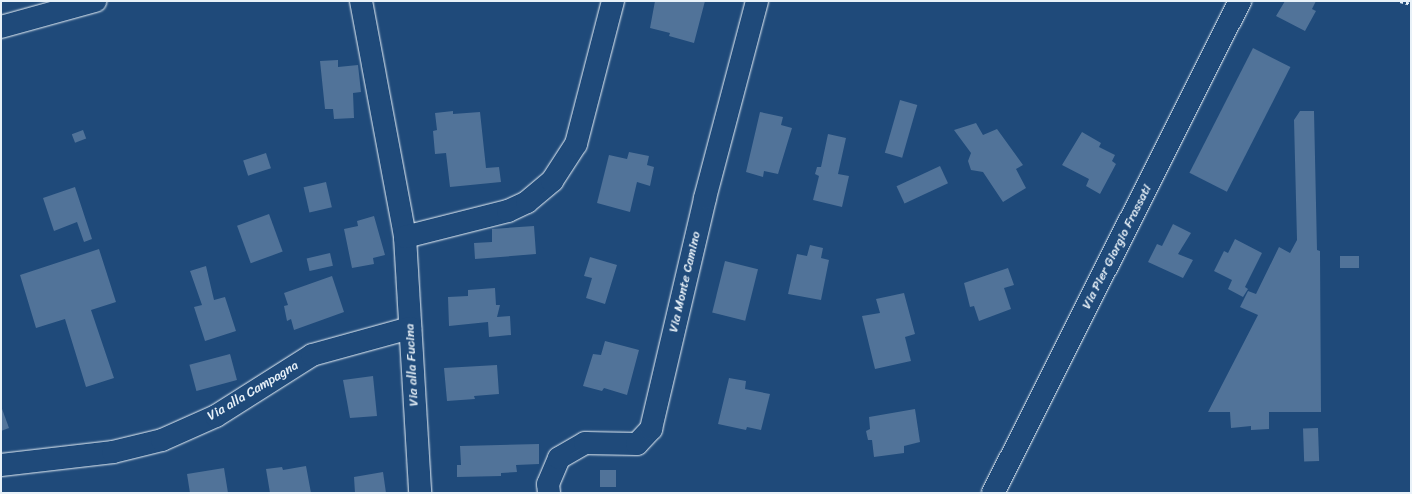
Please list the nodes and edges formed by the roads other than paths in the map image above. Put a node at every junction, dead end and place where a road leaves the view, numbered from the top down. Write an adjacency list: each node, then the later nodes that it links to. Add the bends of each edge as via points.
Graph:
1 (95, 1): 6 (street)
2 (361, 1): 7 (street, Via alla Fucina)
3 (614, 1): 7 (street, via 576,144 552,181 528,202 508,211)
4 (757, 1): 11 (street, Via Monte Camino, via 705,198 651,429 637,444 585,443 559,458 548,484)
5 (1240, 1): 12 (street, Via Pier Giorgio Frassati)
6 (1, 27)
7 (405, 237): 8 (street, Via alla Fucina)
8 (410, 328): 9 (street, Via alla Campagna, via 312,355 216,416 162,440 113,452); 10 (street, Via alla Fucina)
9 (1, 465)
10 (420, 493)
11 (548, 493)
12 (993, 493)

